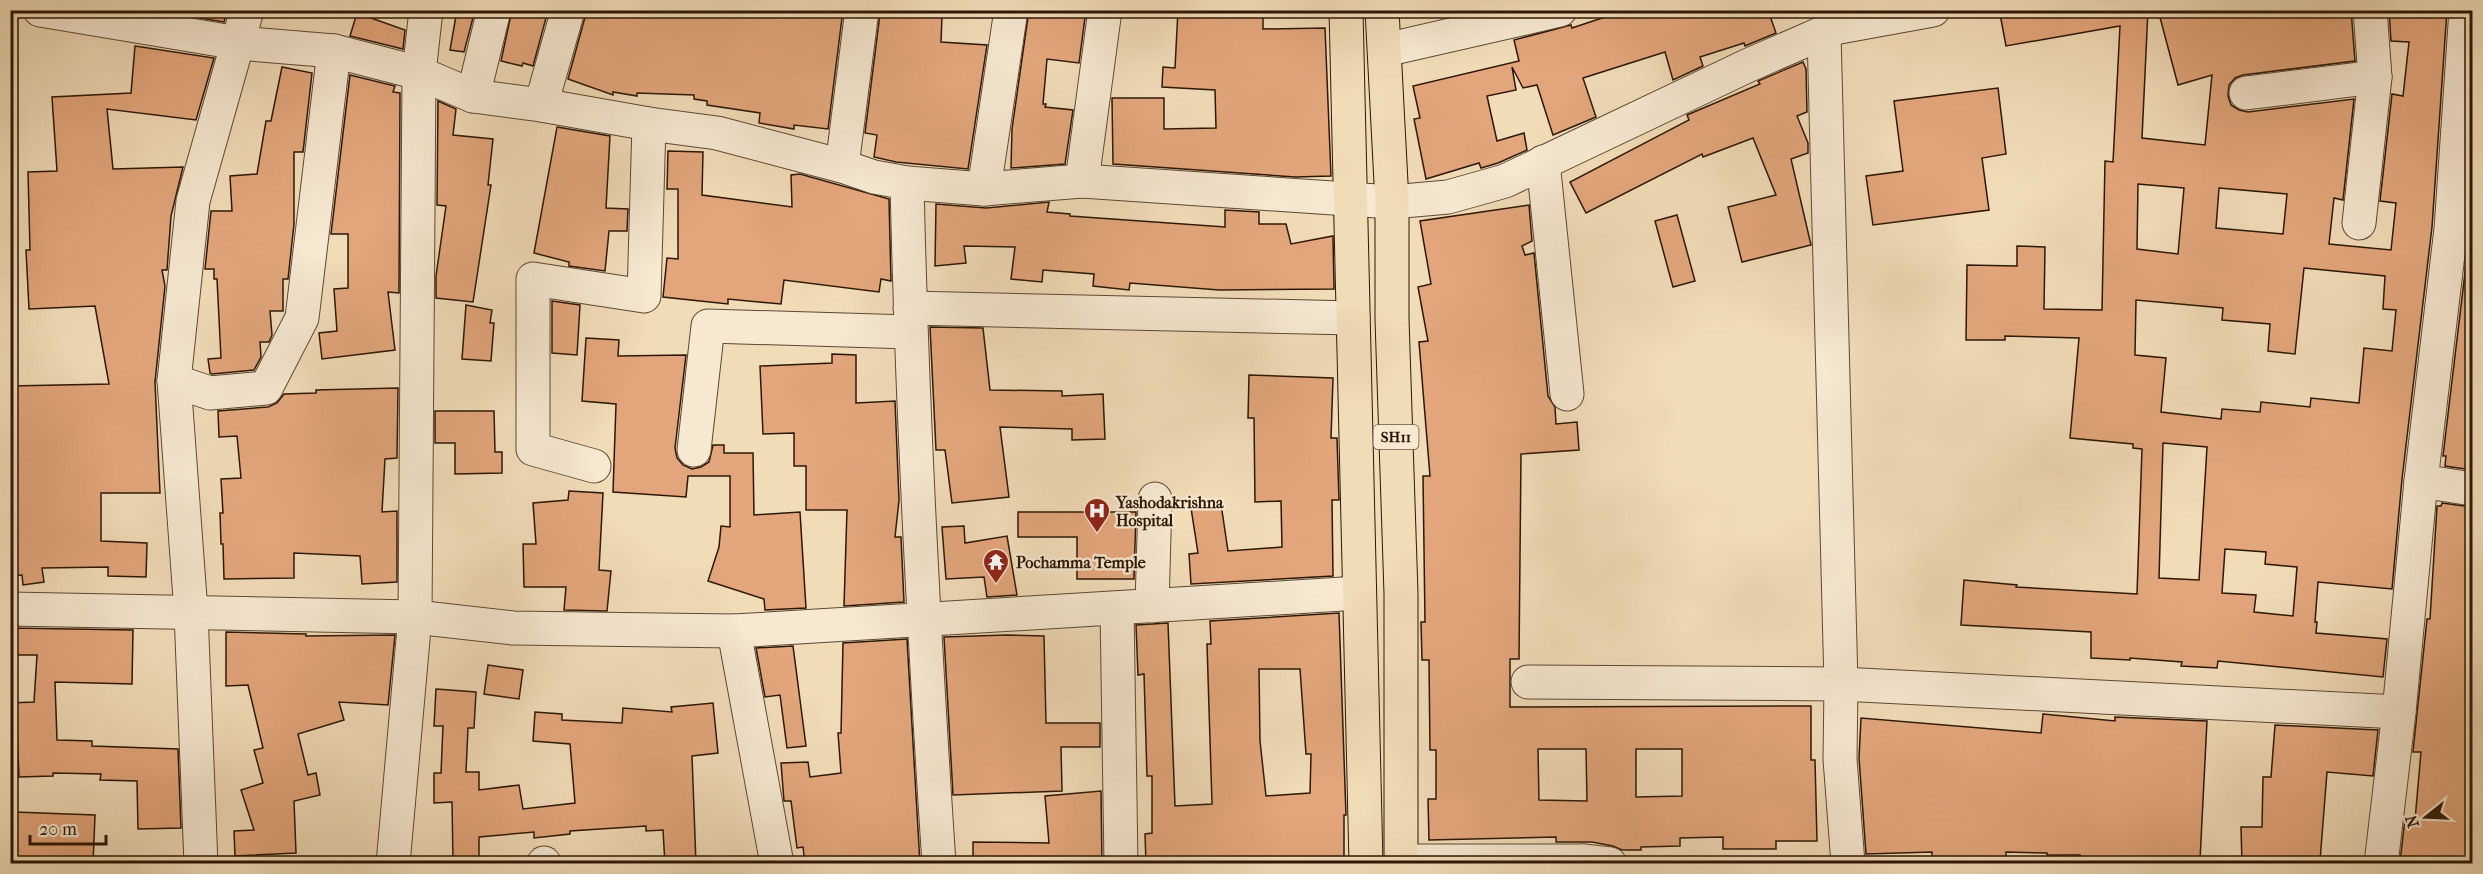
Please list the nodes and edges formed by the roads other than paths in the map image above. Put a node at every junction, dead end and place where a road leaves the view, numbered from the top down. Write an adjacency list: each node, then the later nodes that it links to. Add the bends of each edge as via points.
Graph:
1 (40, 10): 16 (street)
2 (248, 10): 16 (street)
3 (426, 10): 19 (street)
4 (494, 10): 22 (street)
5 (568, 10): 23 (street)
6 (862, 10): 26 (street)
7 (1011, 10): 29 (street)
8 (1105, 10): 27 (street)
9 (1346, 10): 30 (main road, SH11)
10 (1382, 10): 17 (main road, SH11)
11 (1560, 10): 17 (street)
12 (1933, 10): 15 (street, via 1834,28)
13 (2370, 10): 20 (street)
14 (2466, 10): 39 (street, via 2451,229)
15 (1824, 34): 25 (street); 51 (street)
16 (238, 43): 18 (street); 35 (street, via 193,201)
17 (1385, 50): 31 (main road, SH11)
18 (334, 51): 19 (street); 35 (street, via 302,318 266,388 210,393)
19 (419, 73): 22 (street); 47 (street)
20 (2375, 77): 21 (street); 32 (street)
21 (2246, 93)
22 (473, 96): 23 (street)
23 (541, 105): 24 (street)
24 (649, 124): 26 (street, via 717,133); 38 (street, via 644,296 533,279 534,449)
25 (1543, 162): 31 (street, via 1505,181 1448,197); 36 (street)
26 (842, 166): 28 (street)
27 (1082, 181): 29 (street); 30 (street)
28 (907, 183): 29 (street); 34 (street)
29 (984, 189)
30 (1350, 201): 31 (street); 33 (main road, SH11)
31 (1392, 202): 53 (main road, SH11, via 1401,594)
32 (2359, 223)
33 (1353, 318): 34 (street); 42 (main road, SH11)
34 (910, 320): 37 (street, via 708,326); 48 (street)
35 (174, 381): 46 (street)
36 (1567, 394)
37 (694, 450)
38 (594, 466)
39 (2421, 481): 40 (street); 52 (street)
40 (2472, 489)
41 (1155, 499): 43 (street)
42 (1359, 593): 43 (street); 60 (main road, SH11)
43 (1152, 606): 44 (street)
44 (1117, 608): 48 (street); 59 (street)
45 (10, 609): 46 (street)
46 (191, 612): 47 (street); 55 (street)
47 (415, 617): 49 (street, via 513,628); 56 (street)
48 (923, 621): 49 (street); 58 (street)
49 (734, 631): 57 (street)
50 (1528, 682): 51 (street)
51 (1841, 684): 52 (street); 61 (street, via 1840,759)
52 (2399, 712): 62 (street)
53 (1401, 862): 54 (street)
54 (1592, 863)
55 (201, 864)
56 (393, 864)
57 (777, 864)
58 (939, 864)
59 (1121, 864)
60 (1366, 864)
61 (1848, 864)
62 (2381, 864)

